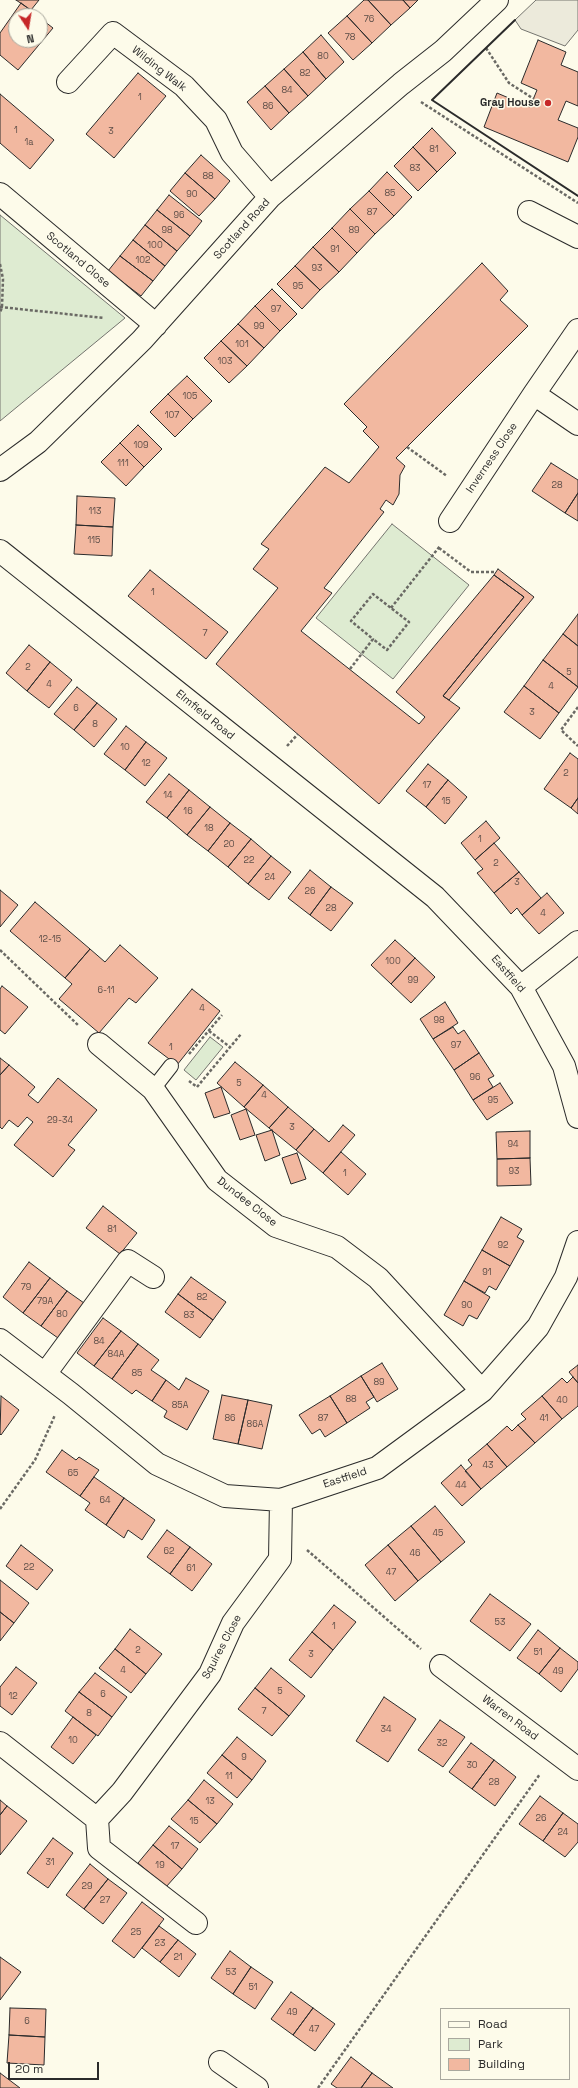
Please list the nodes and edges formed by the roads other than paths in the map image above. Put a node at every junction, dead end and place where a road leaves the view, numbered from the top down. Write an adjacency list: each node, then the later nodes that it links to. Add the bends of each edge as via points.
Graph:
1 (496, 0): 4 (street, Scotland Road, via 444,51 401,84)
2 (68, 82): 4 (street, Wilding Walk, via 113,33 184,86 216,120 232,153)
3 (0, 194): 7 (street, Scotland Close)
4 (270, 197): 7 (street, Scotland Road)
5 (529, 212): 6 (street)
6 (578, 237)
7 (156, 325): 11 (street, Scotland Road, via 38,442)
8 (578, 330): 9 (street, Inverness Close)
9 (534, 394): 10 (street); 12 (street, Inverness Close)
10 (578, 424)
11 (0, 470)
12 (450, 521)
13 (0, 551): 14 (street, Elmfield Road)
14 (410, 879): 16 (street, Eastfield, via 434,898)
15 (578, 942): 16 (street)
16 (521, 987): 20 (street, Eastfield, via 564,1066)
17 (99, 1044): 19 (street, Dundee Close)
18 (171, 1066): 19 (lane)
19 (153, 1089): 25 (street, Dundee Close, via 217,1180 276,1226 337,1247 378,1278)
20 (578, 1117)
21 (578, 1242): 25 (street, Eastfield, via 566,1277 538,1327)
22 (153, 1277): 24 (street, via 128,1261)
23 (0, 1340): 24 (street, Eastfield)
24 (45, 1374): 26 (street, Eastfield, via 157,1464 226,1496)
25 (482, 1391): 26 (street, Eastfield, via 376,1468)
26 (281, 1500): 30 (street, Squires Close, via 280,1559 233,1623 210,1674 122,1792)
27 (441, 1666): 29 (street, Warren Road)
28 (0, 1744): 30 (street)
29 (578, 1769)
30 (97, 1819): 31 (street, via 99,1848)
31 (196, 1923)
32 (220, 2062): 33 (street)
33 (257, 2088)

